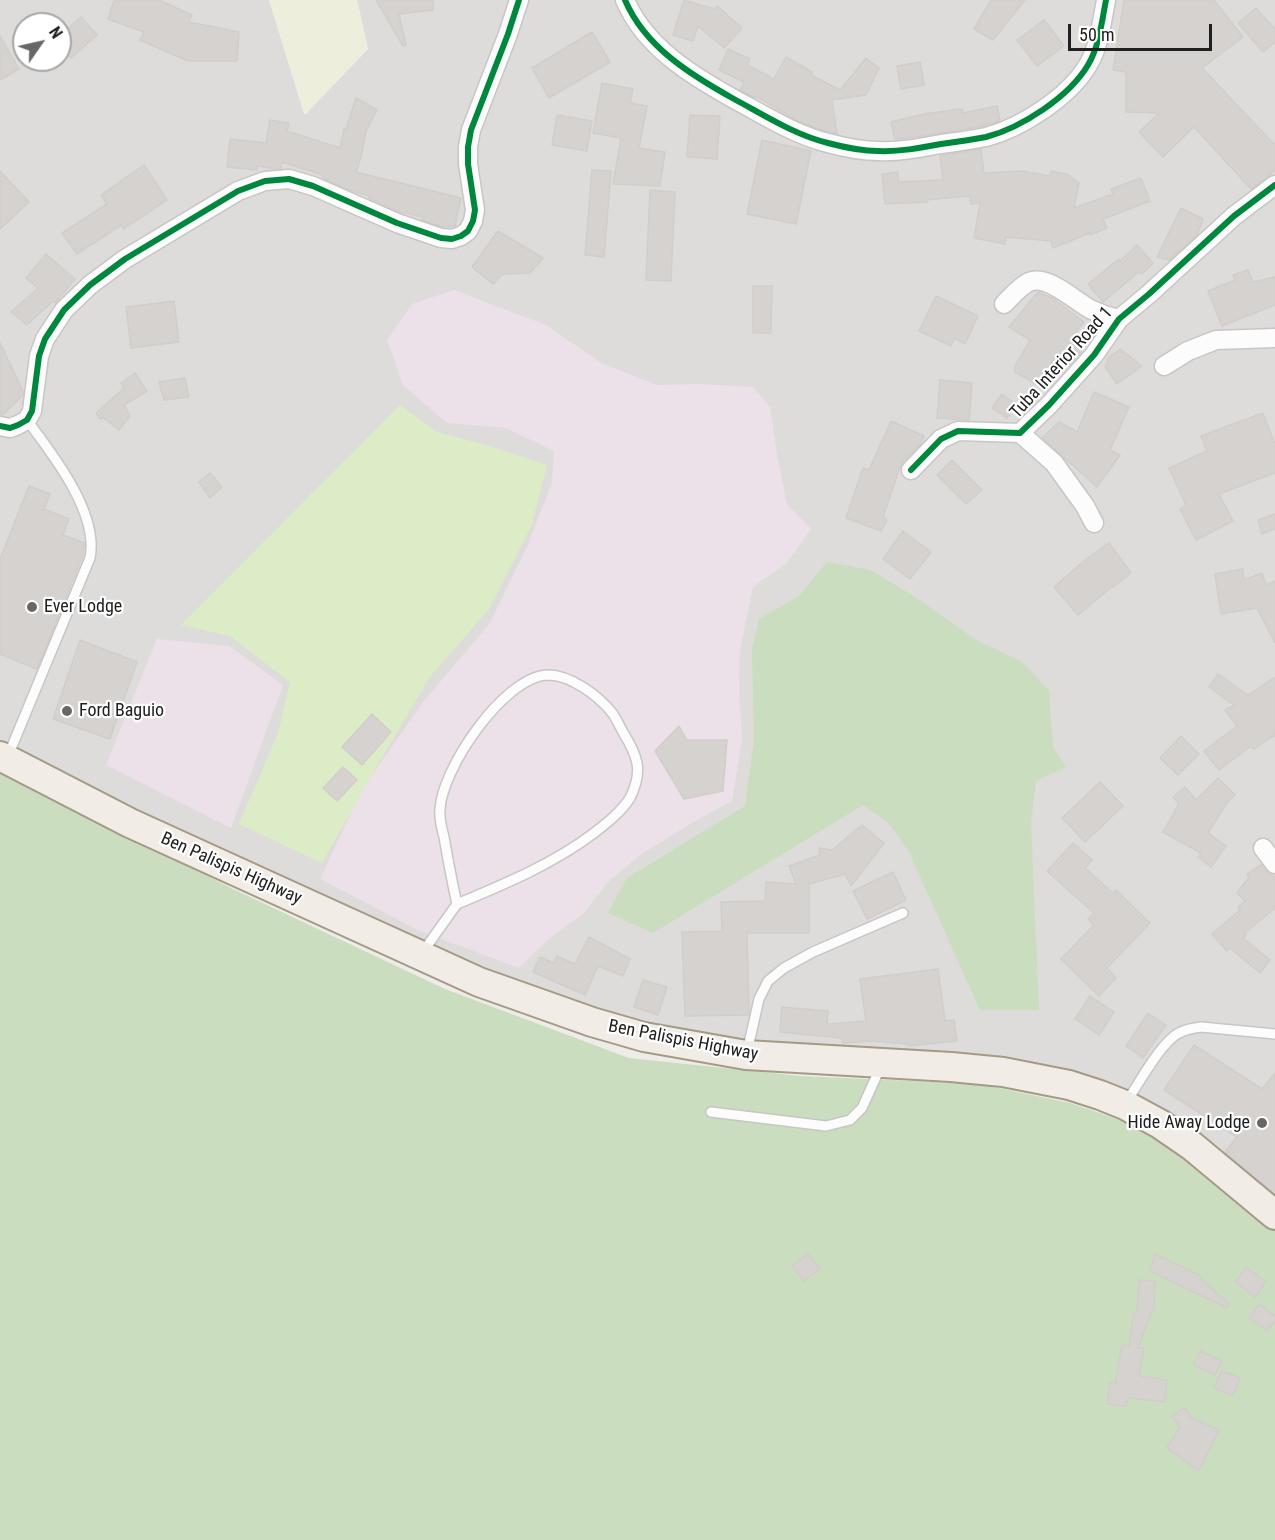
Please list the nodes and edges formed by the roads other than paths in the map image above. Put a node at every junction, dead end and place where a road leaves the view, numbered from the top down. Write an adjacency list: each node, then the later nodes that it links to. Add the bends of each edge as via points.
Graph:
1 (519, 0): 9 (street, via 471,130 468,164 475,210 468,231 452,239 441,238 289,179 265,181 238,191 125,259 64,310 39,356 32,411)
2 (625, 0): 3 (street, via 650,39 705,83 791,130 827,143 877,151 986,137 1033,115 1076,83 1089,64)
3 (1106, 0)
4 (1275, 185): 6 (street, Tuba Interior Road 1, via 1234,216)
5 (1004, 304): 6 (street, via 1028,282 1041,280 1091,309)
6 (1119, 319): 11 (street, Tuba Interior Road 1, via 1094,355)
7 (1275, 338): 8 (street, via 1216,340)
8 (1164, 366)
9 (27, 420): 10 (street, via 10,428); 14 (lane, via 69,480 81,505 92,547)
10 (0, 426)
11 (1020, 433): 12 (street, Tuba Interior Road 1, via 958,430 941,439); 13 (street, via 1054,463)
12 (911, 470)
13 (1094, 523)
14 (3, 758): 19 (main road, Ben Palispis Highway, via 130,823)
15 (1263, 848): 16 (street)
16 (1275, 864)
17 (458, 904): 17 (lane, via 575,848 612,819 629,798 636,782 637,763 612,713 591,692 569,680 548,675 528,680 511,692 465,744 442,793 440,812); 19 (lane)
18 (903, 913): 21 (lane, via 813,952 768,981 759,999)
19 (420, 955): 21 (main road, Ben Palispis Highway, via 479,982 592,1022 644,1037)
20 (1275, 1034): 23 (lane, via 1201,1027 1177,1033)
21 (746, 1055): 22 (main road, Ben Palispis Highway)
22 (882, 1064): 23 (main road, Ben Palispis Highway, via 1004,1072 1069,1085); 24 (lane, via 862,1108 850,1120 826,1126)
23 (1125, 1104): 25 (main road, Ben Palispis Highway, via 1192,1146)
24 (711, 1112)
25 (1275, 1215)

